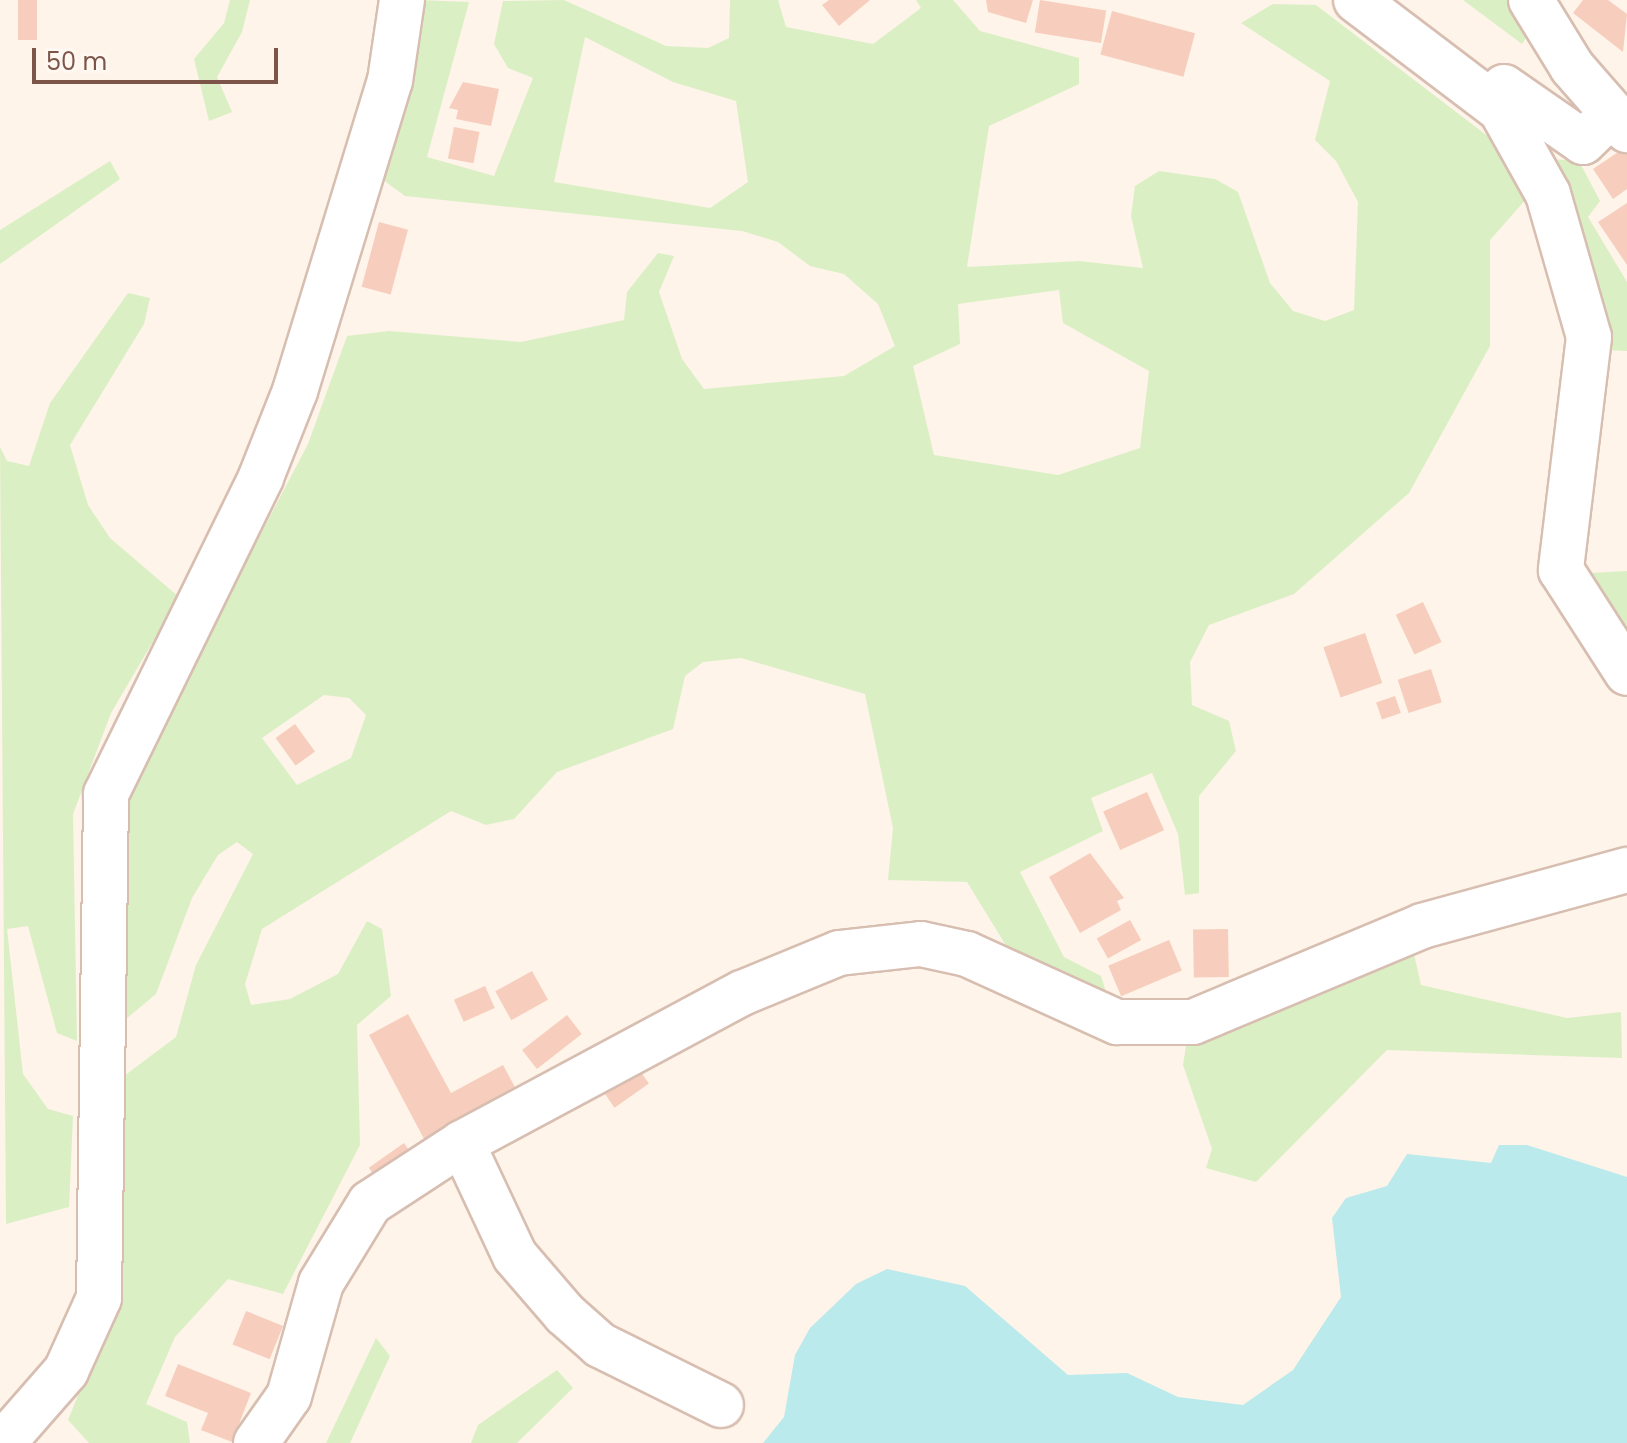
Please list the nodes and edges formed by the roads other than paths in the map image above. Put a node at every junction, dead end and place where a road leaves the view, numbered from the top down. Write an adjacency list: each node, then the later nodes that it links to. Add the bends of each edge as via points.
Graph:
1 (402, 0): 10 (street, via 390,81 295,391 261,477 106,794 99,1298 85,1343)
2 (1356, 0): 4 (street)
3 (1531, 0): 5 (street)
4 (1472, 83): 5 (street, via 1497,81 1583,142); 6 (street, via 1523,139 1585,312 1584,387 1559,550 1574,598)
5 (1618, 124)
6 (1627, 673)
7 (1627, 870): 8 (street, via 1422,926 1193,1022 1150,1027 1085,1010 967,954 921,944 839,953 742,993)
8 (462, 1143): 9 (street, via 515,1256 565,1314 600,1345); 11 (street, via 370,1203 321,1283 289,1396)
9 (721, 1405)
10 (28, 1434)
11 (256, 1443)

